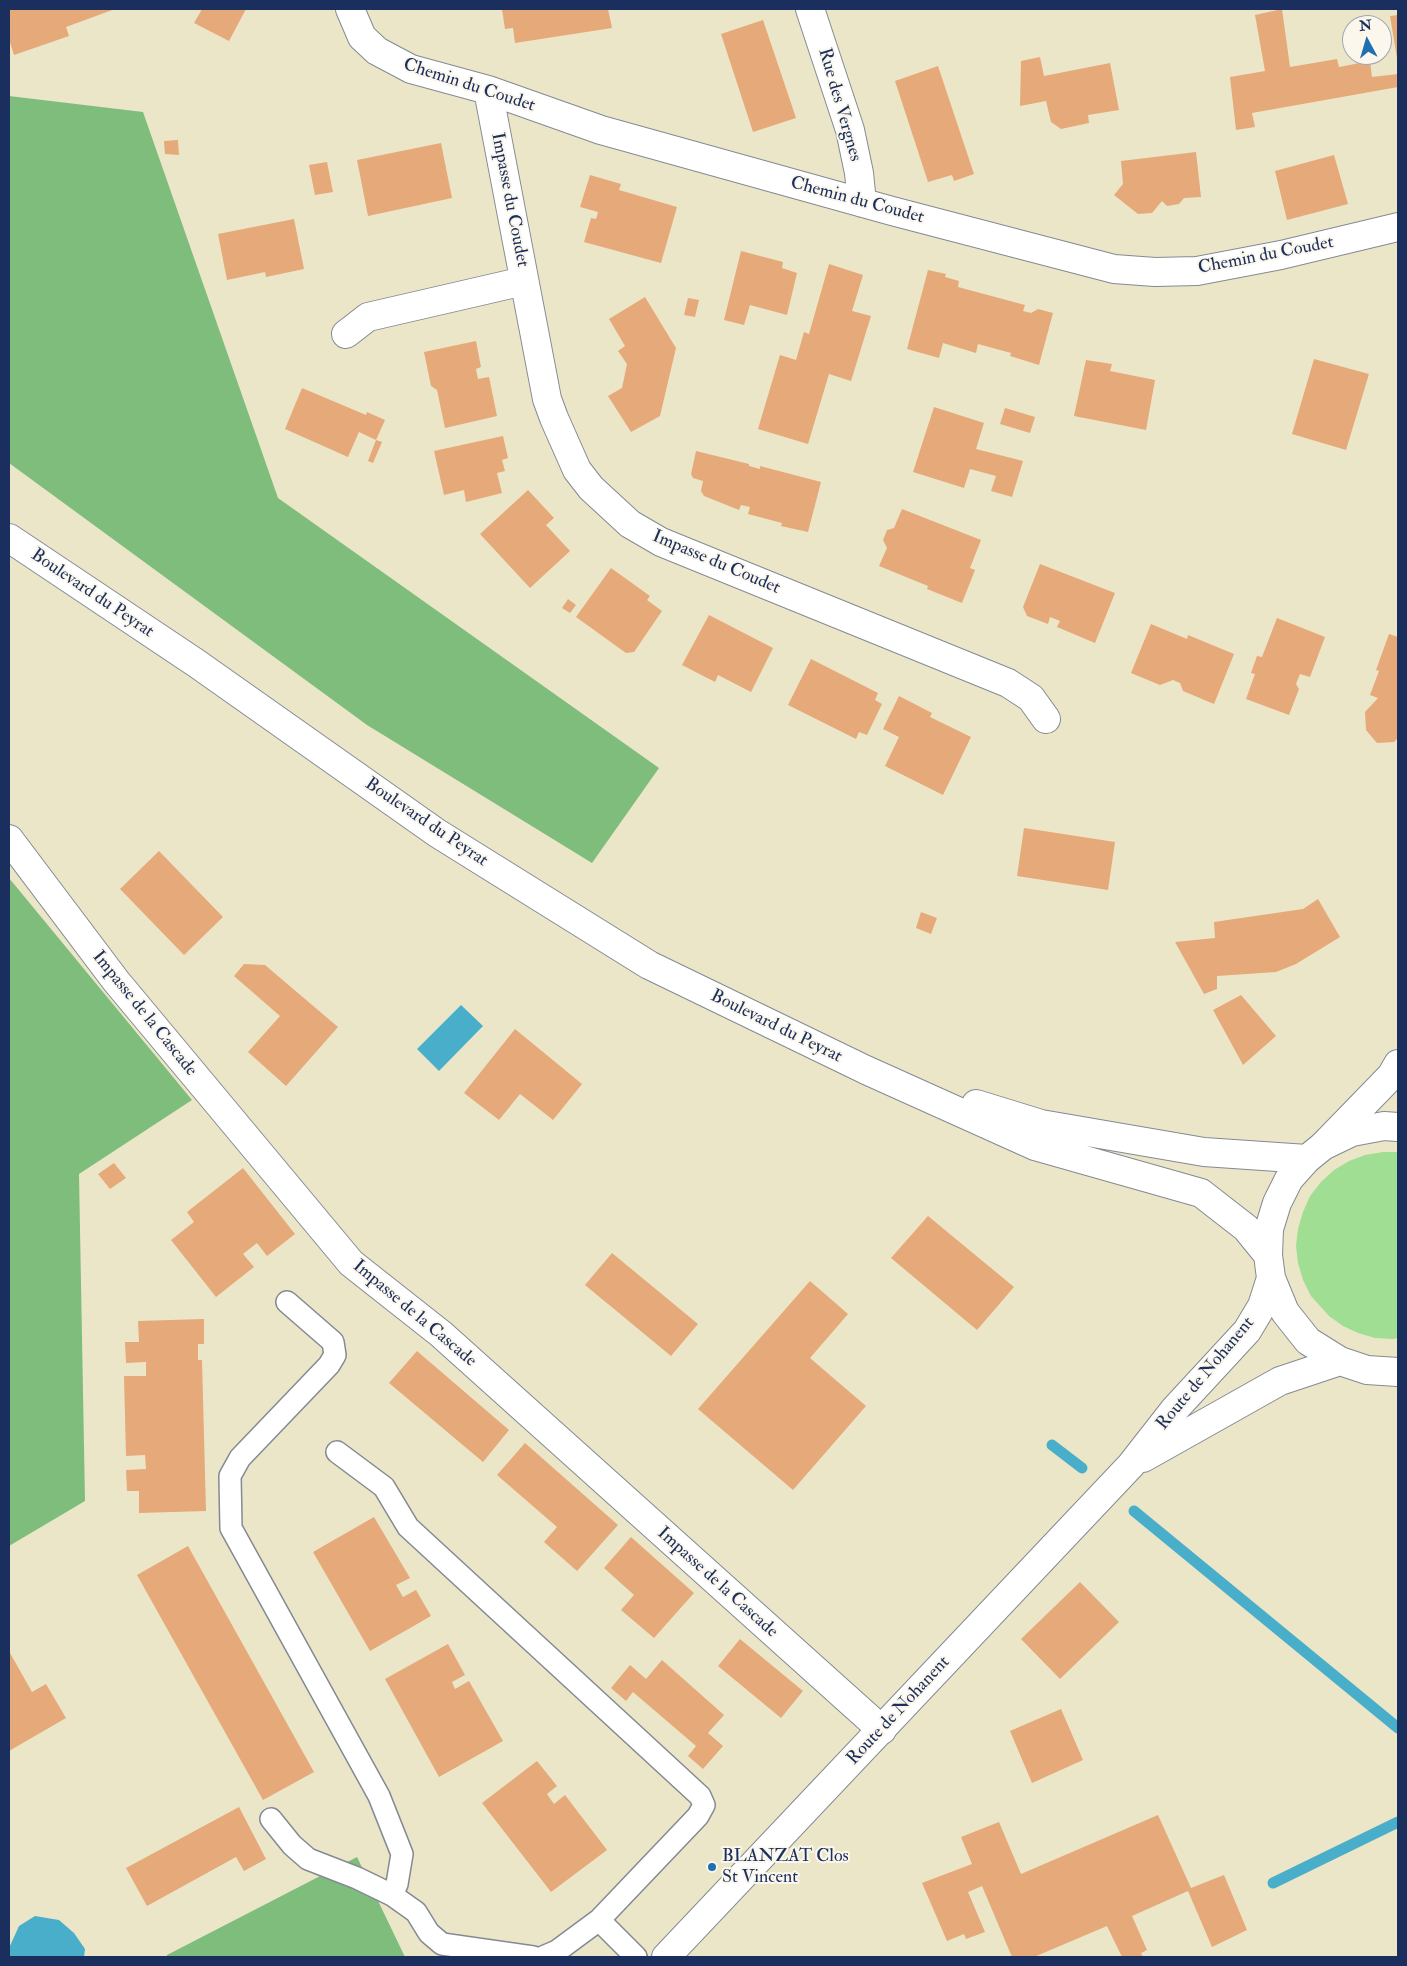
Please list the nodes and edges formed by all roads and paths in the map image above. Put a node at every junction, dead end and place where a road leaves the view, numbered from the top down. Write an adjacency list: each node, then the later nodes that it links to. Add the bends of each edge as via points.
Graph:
1 (350, 9): 3 (street, Chemin du Coudet, via 362,37 392,61)
2 (810, 9): 4 (street, Rue des Vergnes, via 850,130)
3 (488, 90): 4 (street, Chemin du Coudet, via 601,130); 6 (street, Impasse du Coudet)
4 (862, 203): 5 (street, Chemin du Coudet, via 1114,269 1155,272 1197,270 1281,256)
5 (1398, 227)
6 (524, 281): 7 (street, Impasse du Coudet, via 368,316); 9 (street, Impasse du Coudet, via 547,399 577,470 610,508 661,542 1008,683 1031,698)
7 (346, 334)
8 (9, 538): 12 (street, Boulevard du Peyrat, via 196,663 438,834 648,965)
9 (1046, 719)
10 (9, 839): 21 (street, Impasse de la Cascade, via 116,981 351,1263 441,1334)
11 (1398, 1064): 14 (street, via 1391,1076)
12 (866, 1070): 14 (street, Boulevard du Peyrat, via 1041,1124 1204,1152); 15 (street, Boulevard du Peyrat, via 1035,1146 1201,1193 1246,1228)
13 (1398, 1127): 14 (street, via 1384,1126 1352,1132)
14 (1315, 1152): 15 (street, via 1289,1179 1276,1203 1269,1229)
15 (1269, 1267): 17 (street, via 1285,1312 1308,1341); 20 (street, Route de Nohanent, via 1262,1306 1247,1331 1174,1410)
16 (287, 1302): 23 (lane, via 333,1342 335,1355 240,1458 230,1476 231,1528 379,1796 402,1854)
17 (1340, 1361): 18 (street, via 1366,1370); 20 (street, Route de Nohanent, via 1280,1381)
18 (1398, 1372)
19 (337, 1452): 24 (lane, via 384,1487 408,1527 700,1796 704,1805 698,1816)
20 (1131, 1465): 21 (street, Route de Nohanent)
21 (882, 1730): 28 (street, Route de Nohanent)
22 (270, 1819): 23 (lane, via 308,1859)
23 (392, 1895): 26 (lane, via 416,1912 429,1933 442,1944)
24 (599, 1920): 25 (lane); 27 (lane)
25 (555, 1955)
26 (533, 1957)
27 (636, 1957)
28 (666, 1957)

